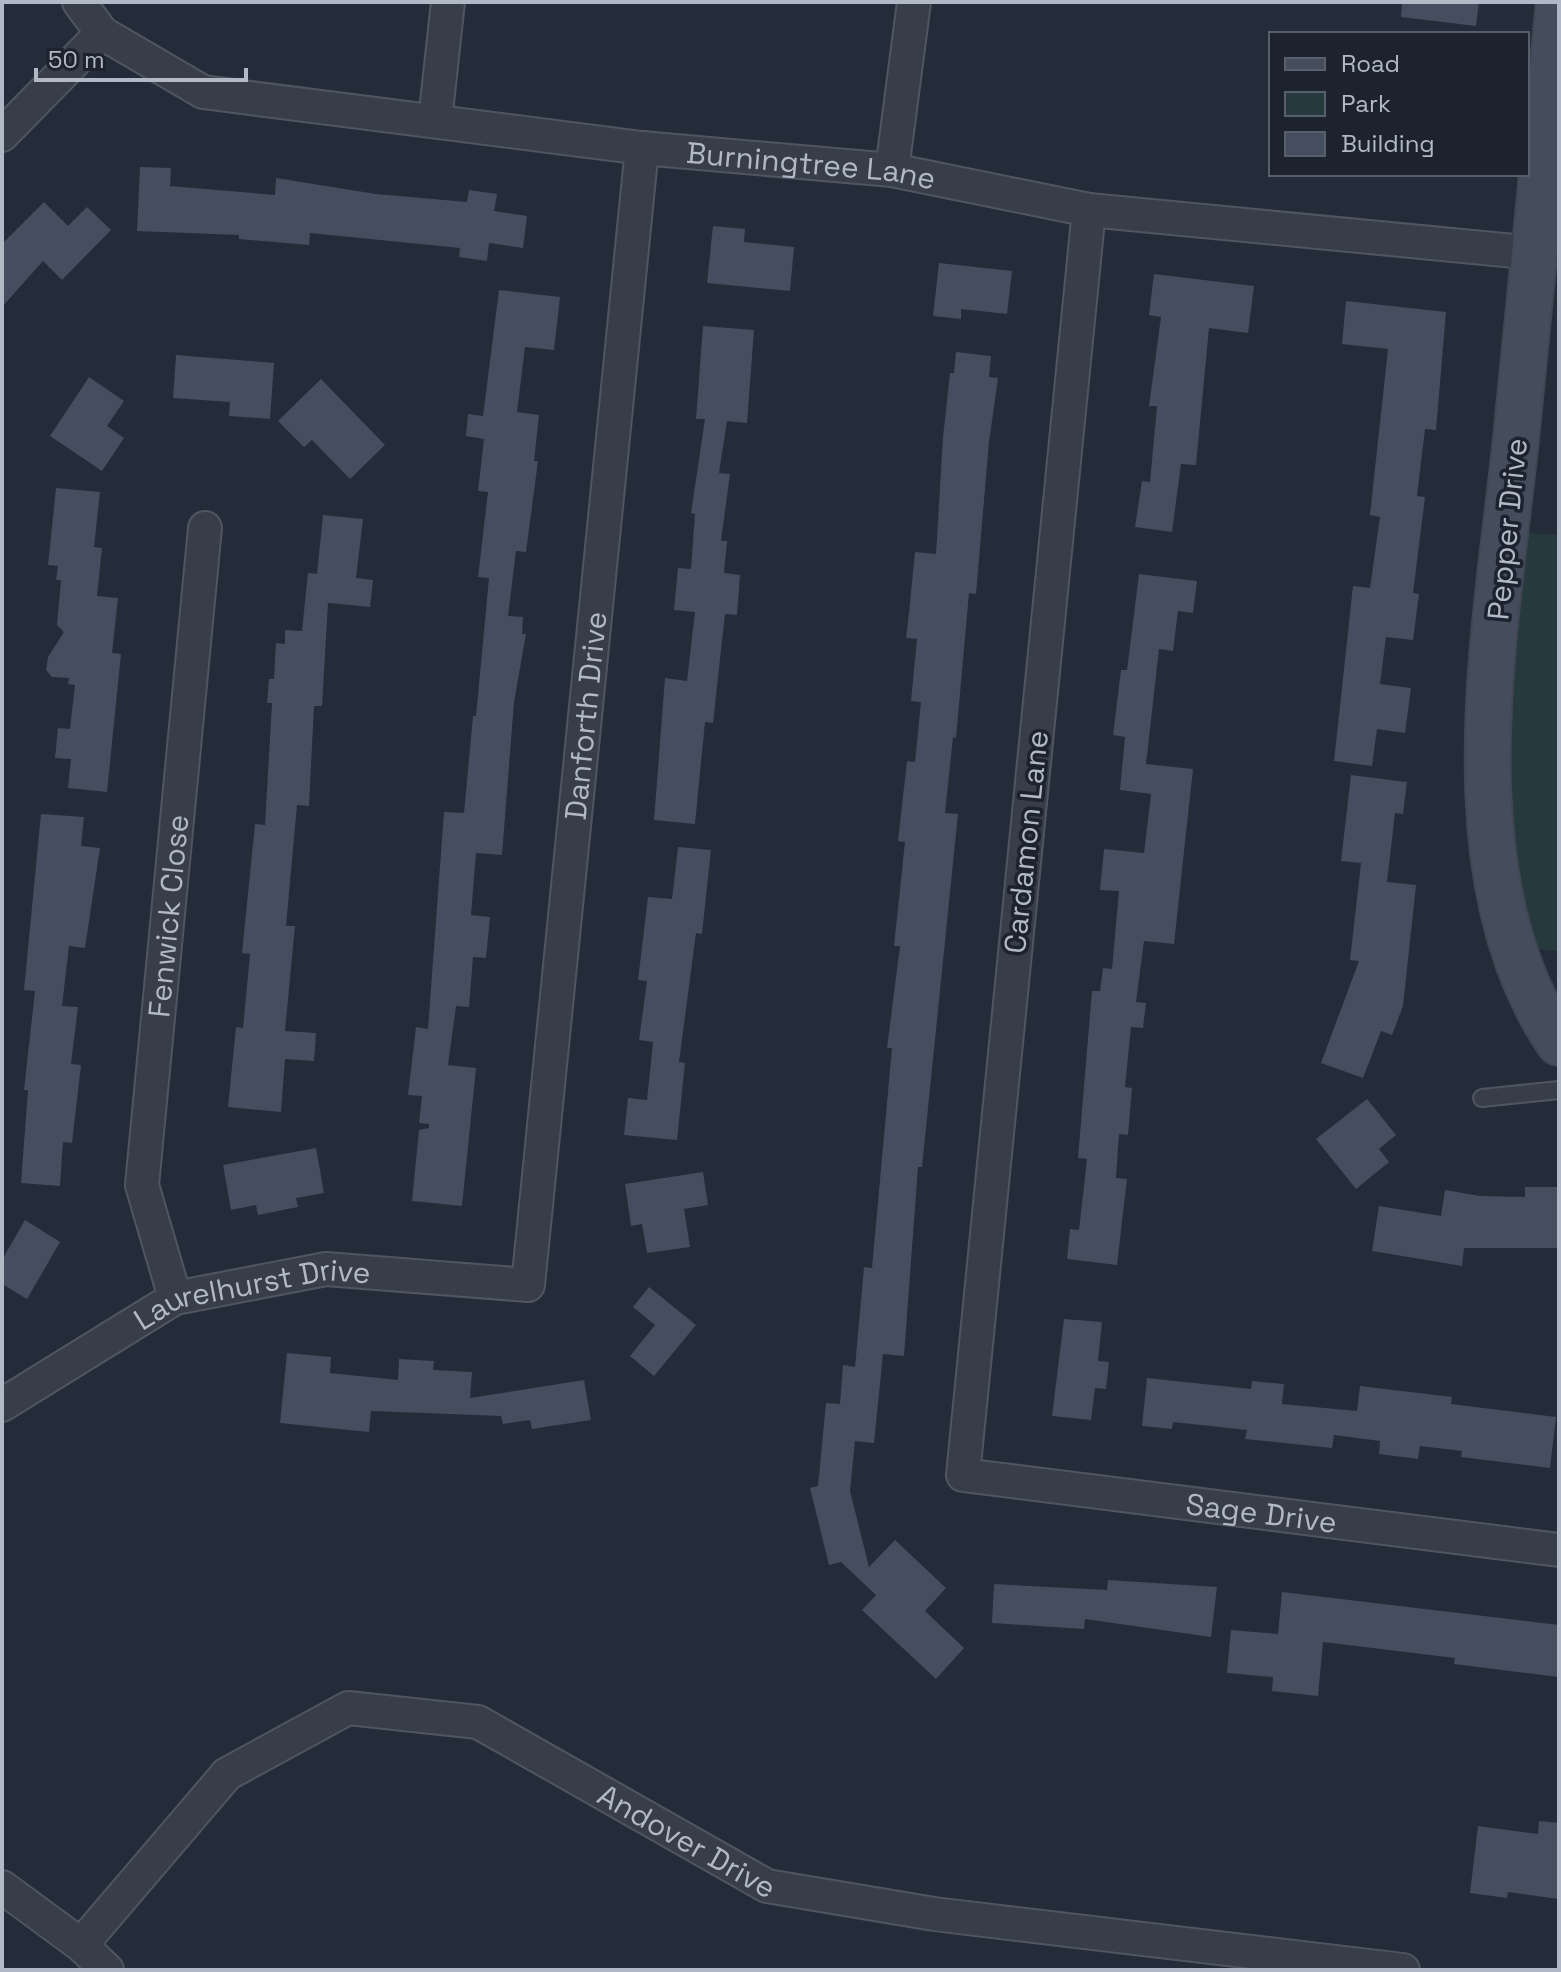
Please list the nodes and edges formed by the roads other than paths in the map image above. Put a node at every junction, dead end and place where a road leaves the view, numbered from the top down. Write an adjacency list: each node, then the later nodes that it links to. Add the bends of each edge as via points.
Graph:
1 (79, 2): 5 (street)
2 (448, 2): 6 (street)
3 (914, 2): 9 (street)
4 (1559, 2): 11 (street, Pepper Drive)
5 (102, 33): 6 (street, Burningtree Lane, via 203,92); 7 (street)
6 (435, 121): 8 (street, Burningtree Lane)
7 (2, 135)
8 (642, 148): 9 (street, Burningtree Lane); 16 (street, Danforth Drive)
9 (892, 170): 10 (street, Burningtree Lane)
10 (1089, 210): 11 (street, Burningtree Lane); 19 (street, Cardamon Lane)
11 (1535, 253): 13 (street, Pepper Drive, via 1493,672 1486,801 1506,921 1547,1026)
12 (205, 528): 17 (street, Fenwick Close, via 142,1185)
13 (1559, 1043)
14 (1559, 1090): 15 (lane)
15 (1482, 1098)
16 (528, 1285): 17 (street, Laurelhurst Drive, via 326,1269)
17 (175, 1298): 18 (street, Laurelhurst Drive)
18 (2, 1405)
19 (963, 1475): 20 (street, Sage Drive)
20 (1559, 1550)
21 (2, 1887): 22 (street)
22 (81, 1945): 23 (street); 24 (street, Andover Drive, via 227,1774 348,1708 478,1722 767,1886 934,1914)
23 (107, 1970)
24 (1403, 1970)

